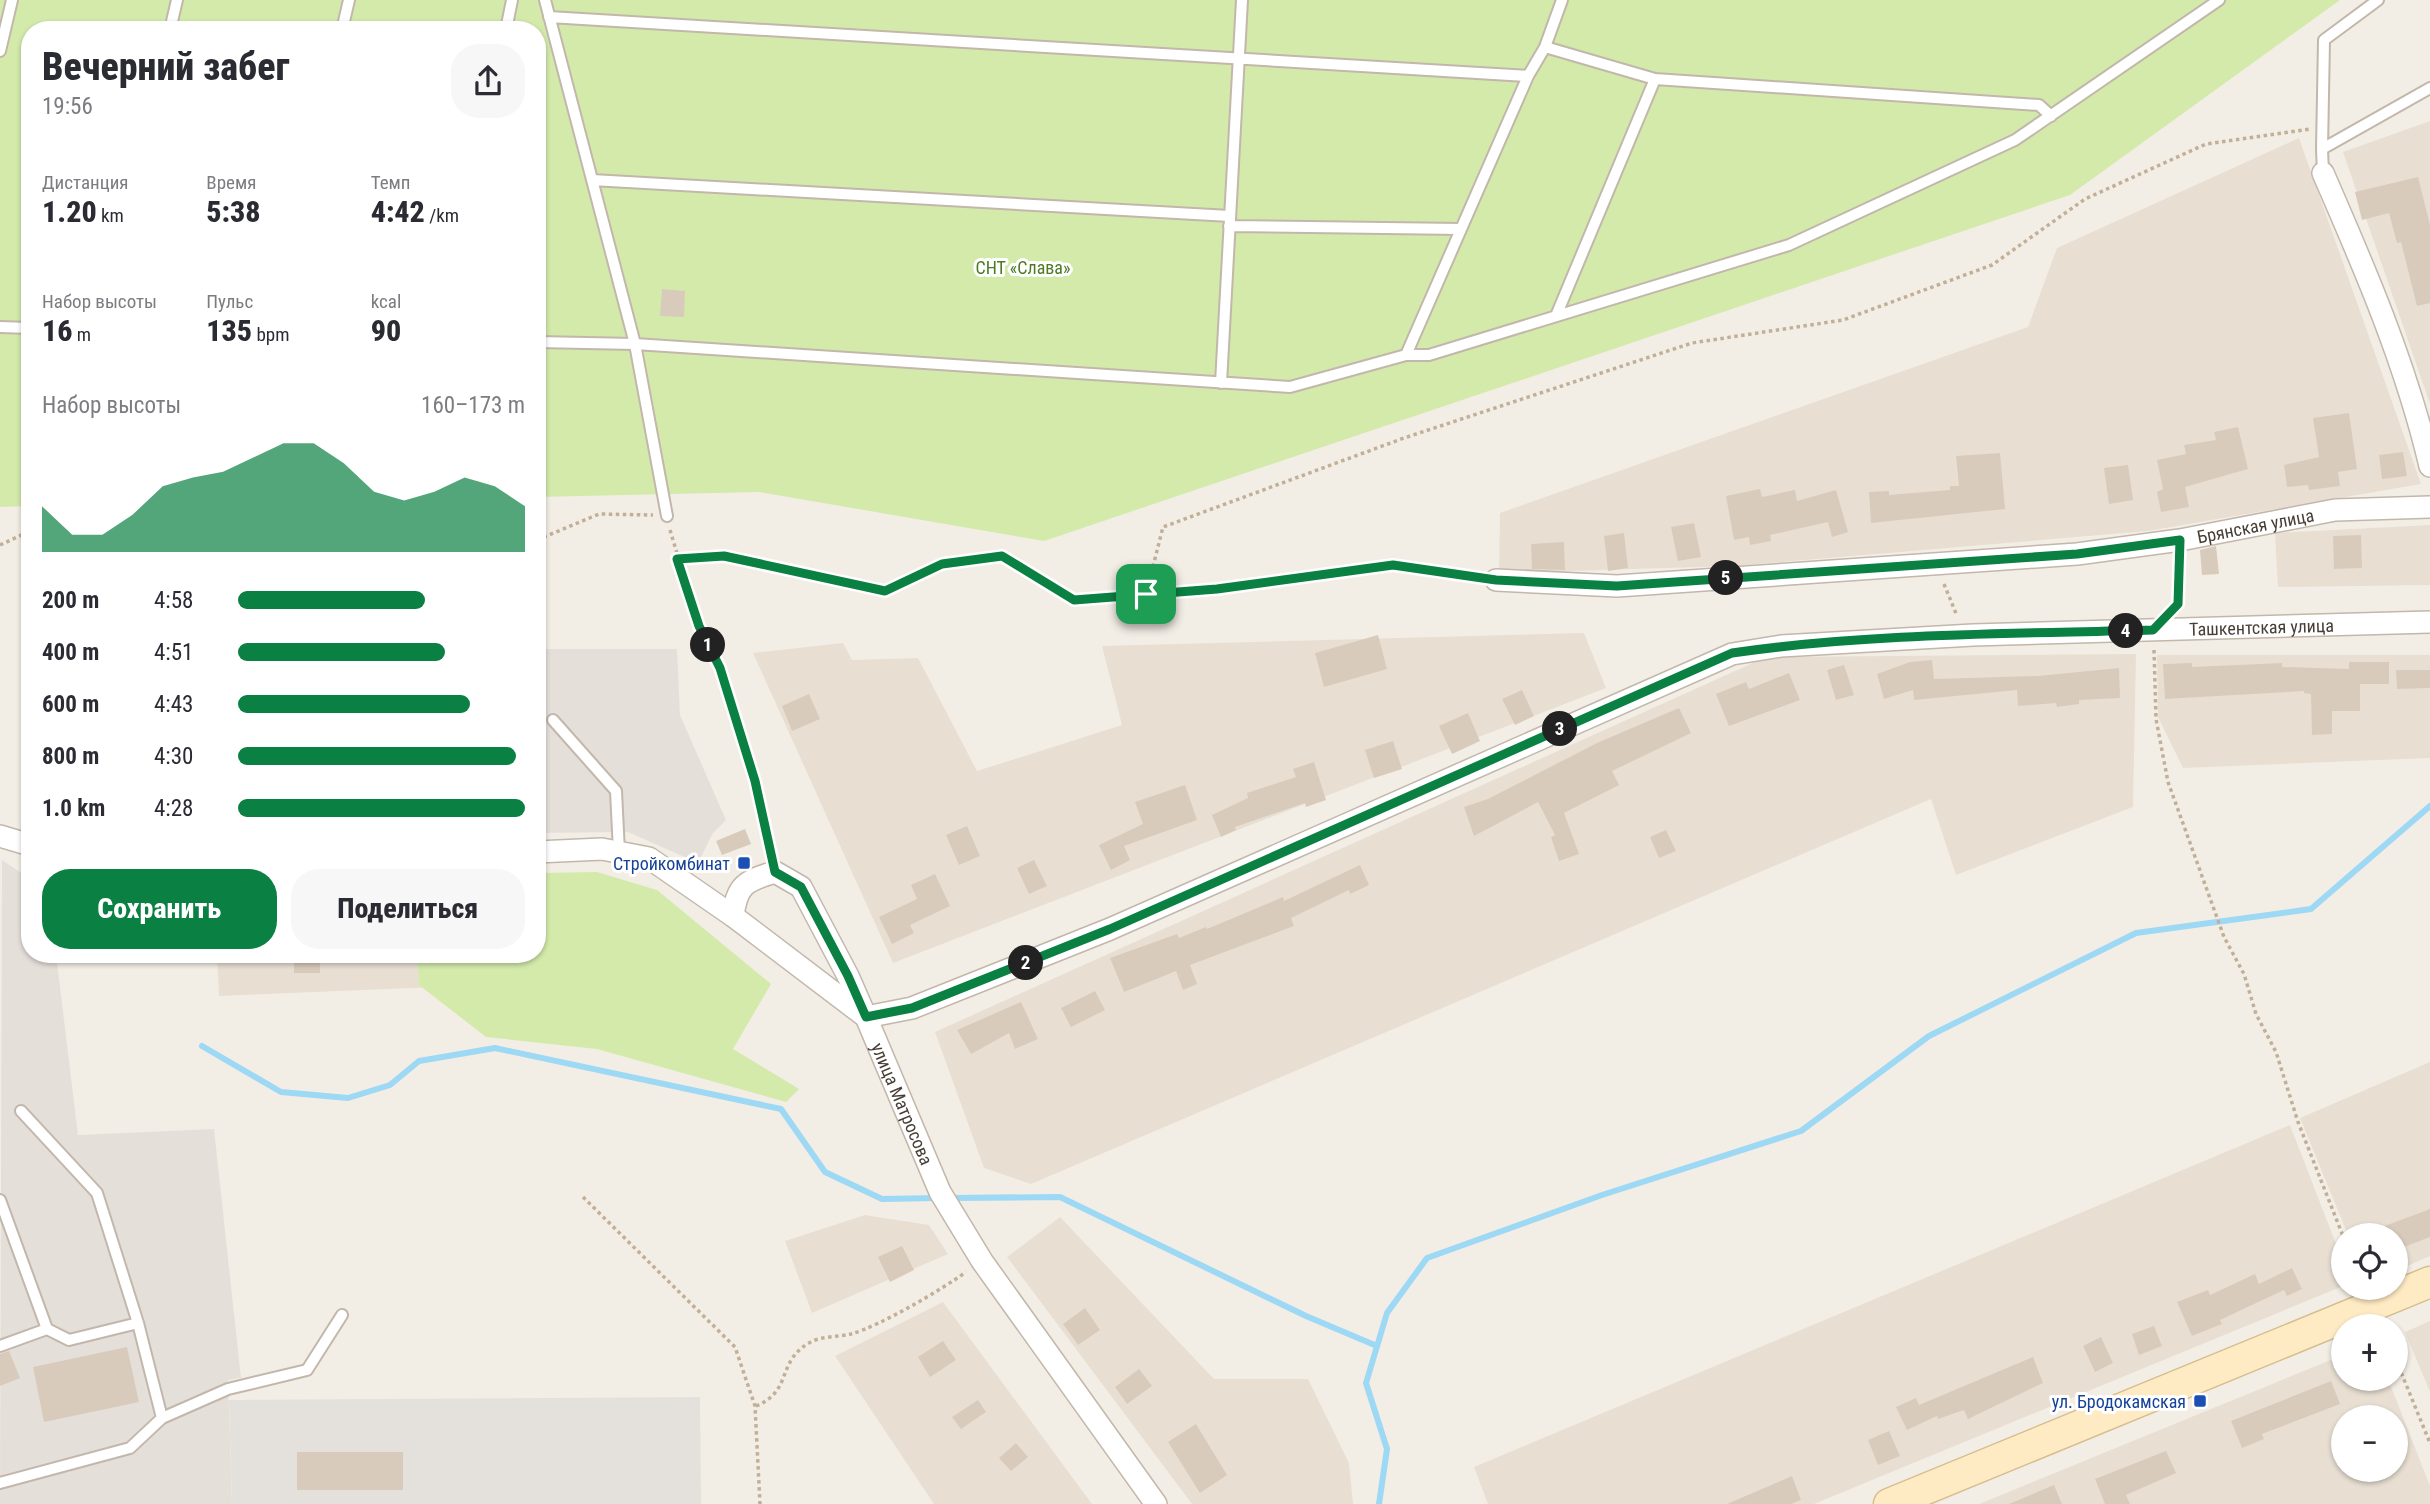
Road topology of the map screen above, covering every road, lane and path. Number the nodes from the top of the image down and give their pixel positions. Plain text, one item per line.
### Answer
1 (12, 0) edge
2 (177, 0) edge
3 (349, 0) edge
4 (512, 0) edge
5 (545, 0) edge
6 (1242, 0) edge
7 (1562, 0) edge
8 (2219, 0) edge
9 (2378, 0) edge
10 (549, 17) junction
11 (172, 21) edge
12 (344, 21) edge
13 (508, 21) edge
14 (1545, 47) junction
15 (0, 51) edge
16 (1239, 57) junction
17 (1528, 76) junction
18 (1655, 79) junction
19 (2430, 88) edge
20 (2051, 116) junction
21 (2323, 128) junction
22 (2322, 149) junction
23 (2323, 173) joint
24 (592, 180) junction
25 (1230, 221) junction
26 (1461, 229) junction
27 (1556, 316) junction
28 (0, 327) edge
29 (21, 328) edge
30 (546, 342) edge
31 (635, 344) junction
32 (1406, 355) junction
33 (1221, 383) junction
34 (2430, 466) edge
35 (2430, 507) edge
36 (667, 516) junction
37 (21, 535) edge
38 (546, 536) edge
39 (2180, 540) junction
40 (0, 545) edge
41 (677, 559) junction
42 (1935, 563) junction
43 (1496, 580) joint
44 (1146, 594) junction
45 (2430, 622) edge
46 (2153, 630) junction
47 (1973, 635) junction
48 (554, 720) dead end
49 (0, 836) edge
50 (21, 842) edge
51 (546, 852) edge
52 (619, 852) junction
53 (775, 872) junction
54 (733, 916) junction
55 (866, 1017) junction
56 (21, 1111) dead end
57 (583, 1197) dead end
58 (0, 1200) edge
59 (2338, 1223) edge
60 (982, 1261) junction
61 (2430, 1282) edge
62 (342, 1315) dead end
63 (138, 1323) junction
64 (47, 1329) junction
65 (0, 1346) edge
66 (2408, 1389) edge
67 (755, 1406) junction
68 (162, 1418) junction
69 (2430, 1443) edge
70 (0, 1483) edge
71 (760, 1504) edge
72 (1156, 1504) edge
73 (1889, 1504) edge

1 - 15 lane
2 - 11 lane
3 - 12 lane
4 - 13 lane
5 - 10 lane
6 - 16 lane
7 - 14 lane
8 - 20 lane
9 - 21 lane
10 - 16 lane
10 - 24 lane
14 - 17 lane
14 - 18 lane
16 - 17 lane
16 - 25 lane
17 - 26 lane
18 - 20 lane
18 - 27 lane
19 - 22 lane
20 - 27 lane
21 - 22 lane
21 - 44 path
22 - 23 lane
23 - 34 street
24 - 25 lane
24 - 31 lane
25 - 26 lane
25 - 33 lane
26 - 32 lane
27 - 32 lane
28 - 29 lane
30 - 31 lane
31 - 33 lane
31 - 36 lane
32 - 33 lane
35 - 39 street, Брянская улица
36 - 38 path
36 - 41 path
37 - 40 path
39 - 42 street, Брянская улица
39 - 46 path
41 - 44 path
41 - 53 path
42 - 43 street, Брянская улица
42 - 47 path
43 - 44 path
45 - 46 street, Ташкентская улица
46 - 47 street, Ташкентская улица
46 - 59 path
47 - 55 street, Ташкентская улица
48 - 52 lane
49 - 50 street
51 - 52 street, улица Матросова
52 - 54 street, улица Матросова
53 - 54 street
53 - 55 street
54 - 55 street, улица Матросова
55 - 60 street, улица Матросова
56 - 63 lane
57 - 67 path
58 - 64 lane
60 - 67 path
60 - 72 street, улица Матросова
61 - 73 street
62 - 68 lane
63 - 64 lane
63 - 68 lane
64 - 65 lane
66 - 69 path
67 - 71 path
68 - 70 lane

